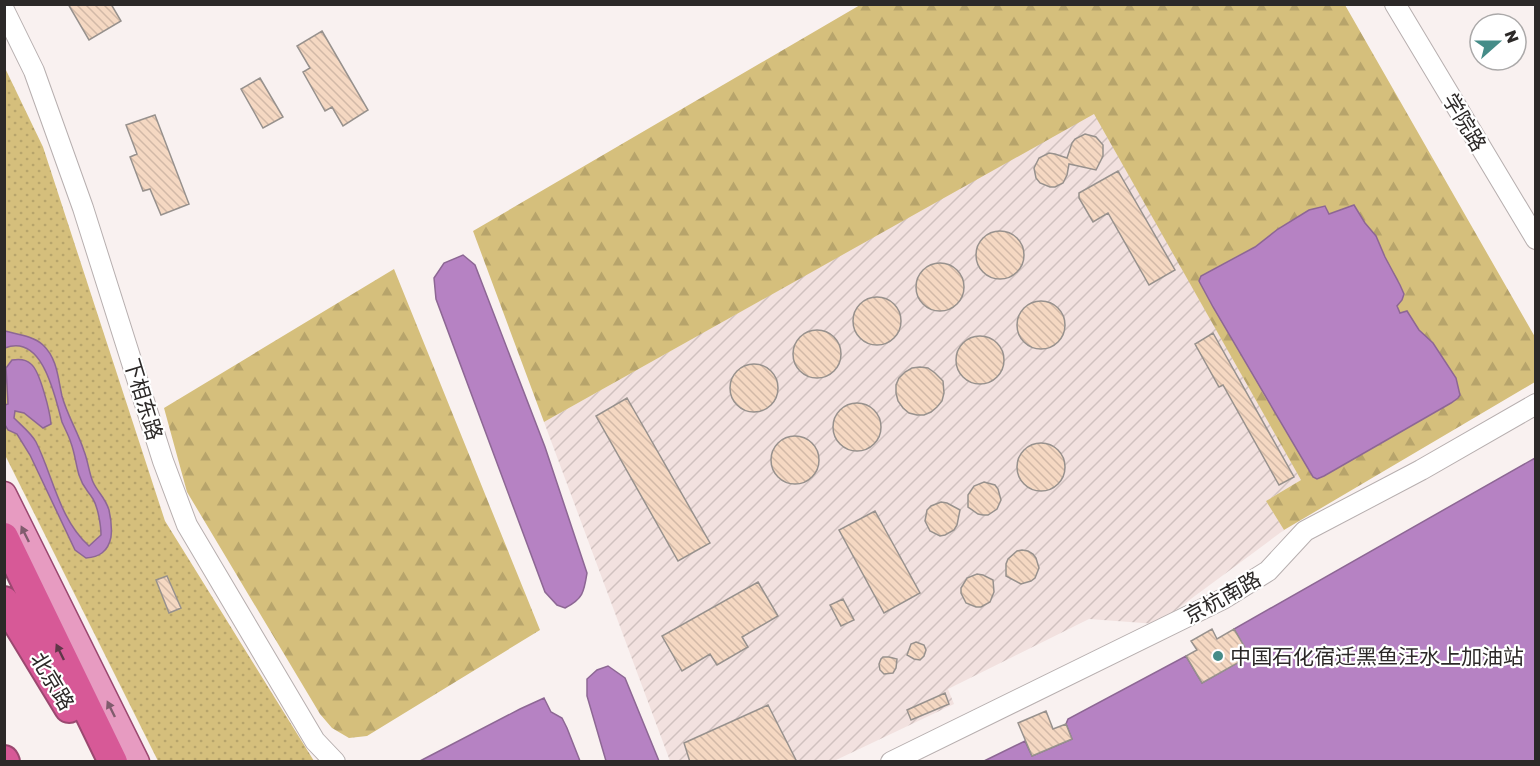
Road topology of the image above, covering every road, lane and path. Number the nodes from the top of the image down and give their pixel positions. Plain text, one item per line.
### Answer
1 (1395, 4) edge
2 (4, 10) edge
3 (1536, 239) edge
4 (1536, 404) edge
5 (6, 496) edge
6 (4, 537) edge
7 (4, 601) edge
8 (101, 762) edge
9 (113, 762) edge
10 (137, 762) edge
11 (334, 762) edge
12 (891, 762) edge

1 - 3 street, 学院路
2 - 11 street, 下相东路
4 - 12 street, 京杭南路
10 -> 5 main road
9 -> 6 highway
7 - 8 highway, 北京路

